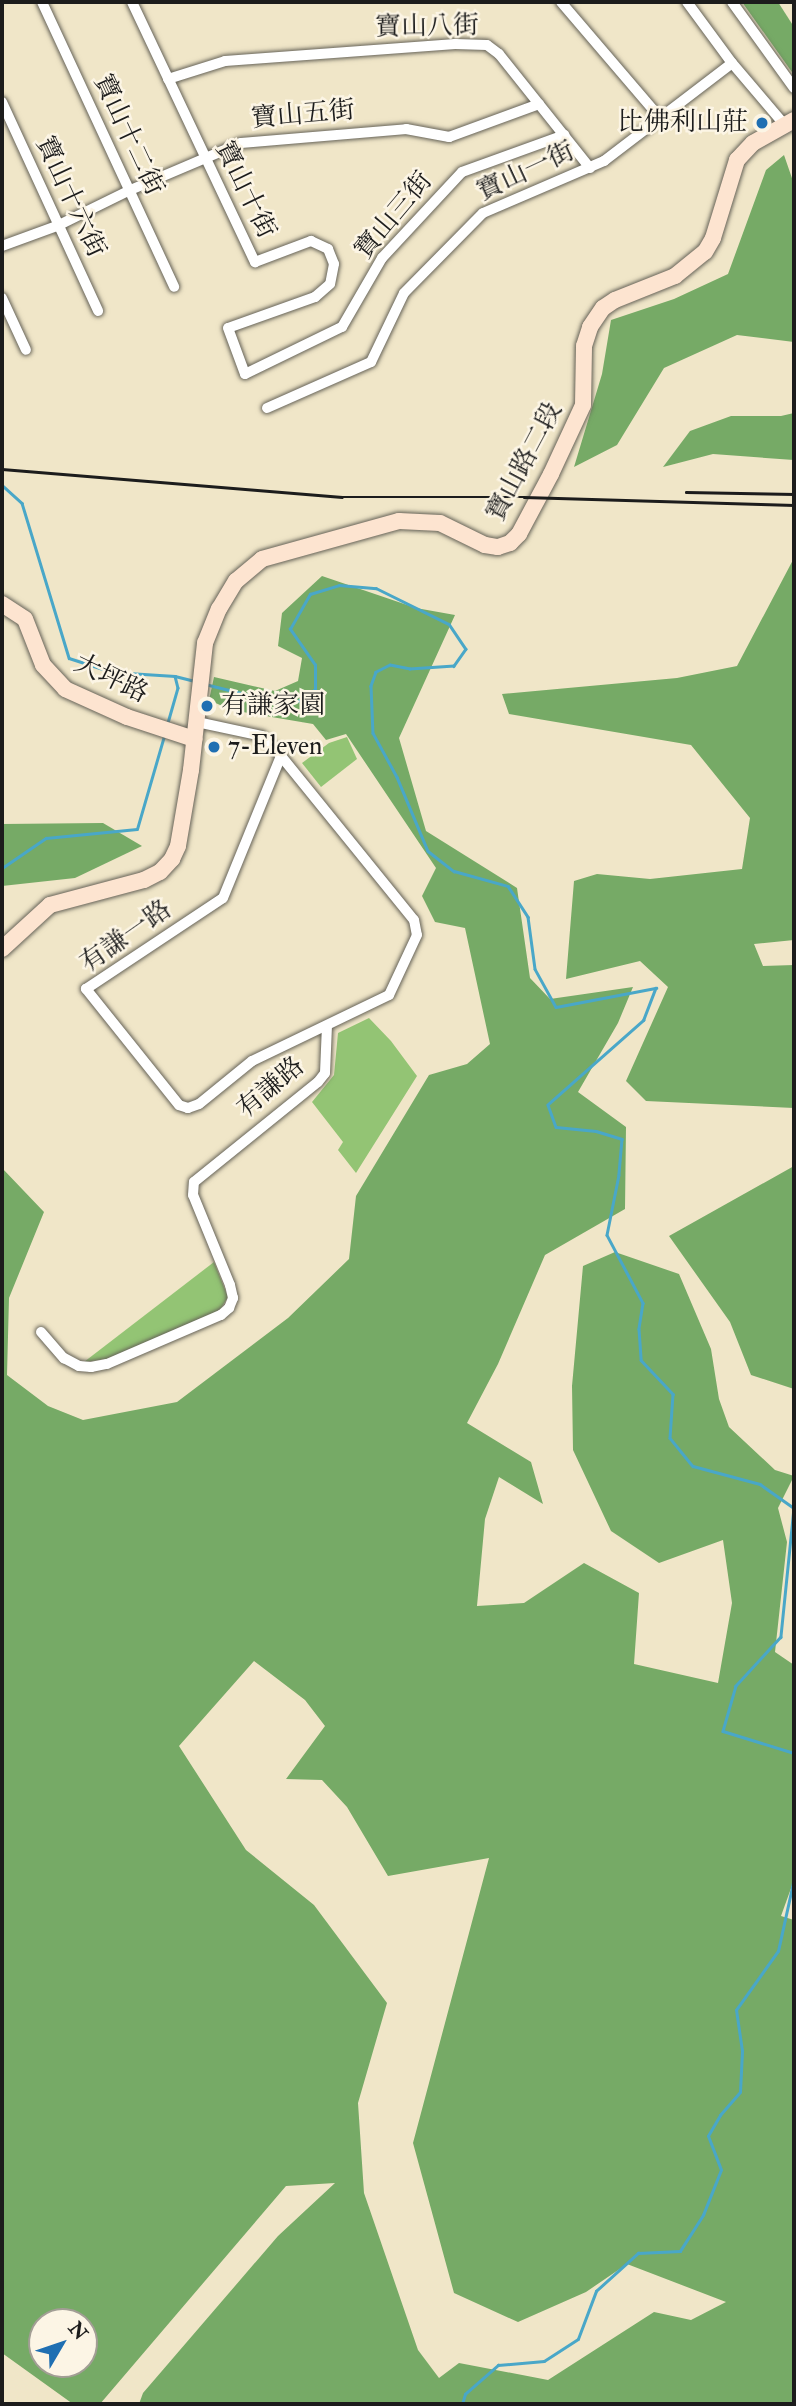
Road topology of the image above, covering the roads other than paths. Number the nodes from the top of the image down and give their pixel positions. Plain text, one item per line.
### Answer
1 (42, 2) edge
2 (132, 2) edge
3 (561, 2) edge
4 (687, 2) edge
5 (732, 2) edge
6 (732, 63) junction
7 (168, 79) junction
8 (794, 88) edge
9 (2, 102) edge
10 (539, 104) junction
11 (660, 118) junction
12 (789, 122) edge
13 (564, 135) junction
14 (204, 159) junction
15 (590, 168) junction
16 (128, 191) junction
17 (57, 226) junction
18 (2, 246) edge
19 (174, 287) dead end
20 (2, 298) edge
21 (98, 310) dead end
22 (26, 350) dead end
23 (245, 374) joint
24 (267, 408) dead end
25 (2, 604) edge
26 (197, 722) junction
27 (194, 739) junction
28 (281, 756) junction
29 (2, 949) edge
30 (327, 1026) junction
31 (41, 1332) dead end

1 - 16 street, 寶山十二街
2 - 7 street, 寶山十街
3 - 11 street
4 - 6 street
5 - 8 street
6 - 11 street, 寶山一街
6 - 12 street
7 - 10 street, 寶山八街
7 - 14 street, 寶山十街
9 - 17 street, 寶山十六街
10 - 13 street, 寶山八街
10 - 14 street, 寶山五街
11 - 15 street, 寶山一街
12 - 26 street, 寶山路二段
13 - 15 street, 寶山八街
13 - 23 street, 寶山三街
14 - 16 street, 寶山五街
14 - 23 street, 寶山十街
15 - 24 street, 寶山一街
16 - 17 street, 寶山五街
16 - 19 street, 寶山十二街
17 - 18 street, 寶山五街
17 - 21 street, 寶山十六街
20 - 22 street
25 - 27 street, 大坪路
26 - 27 street
26 - 28 street
27 - 29 street
28 - 30 street
28 - 30 street, 有謙一路
30 - 31 street, 有謙路

